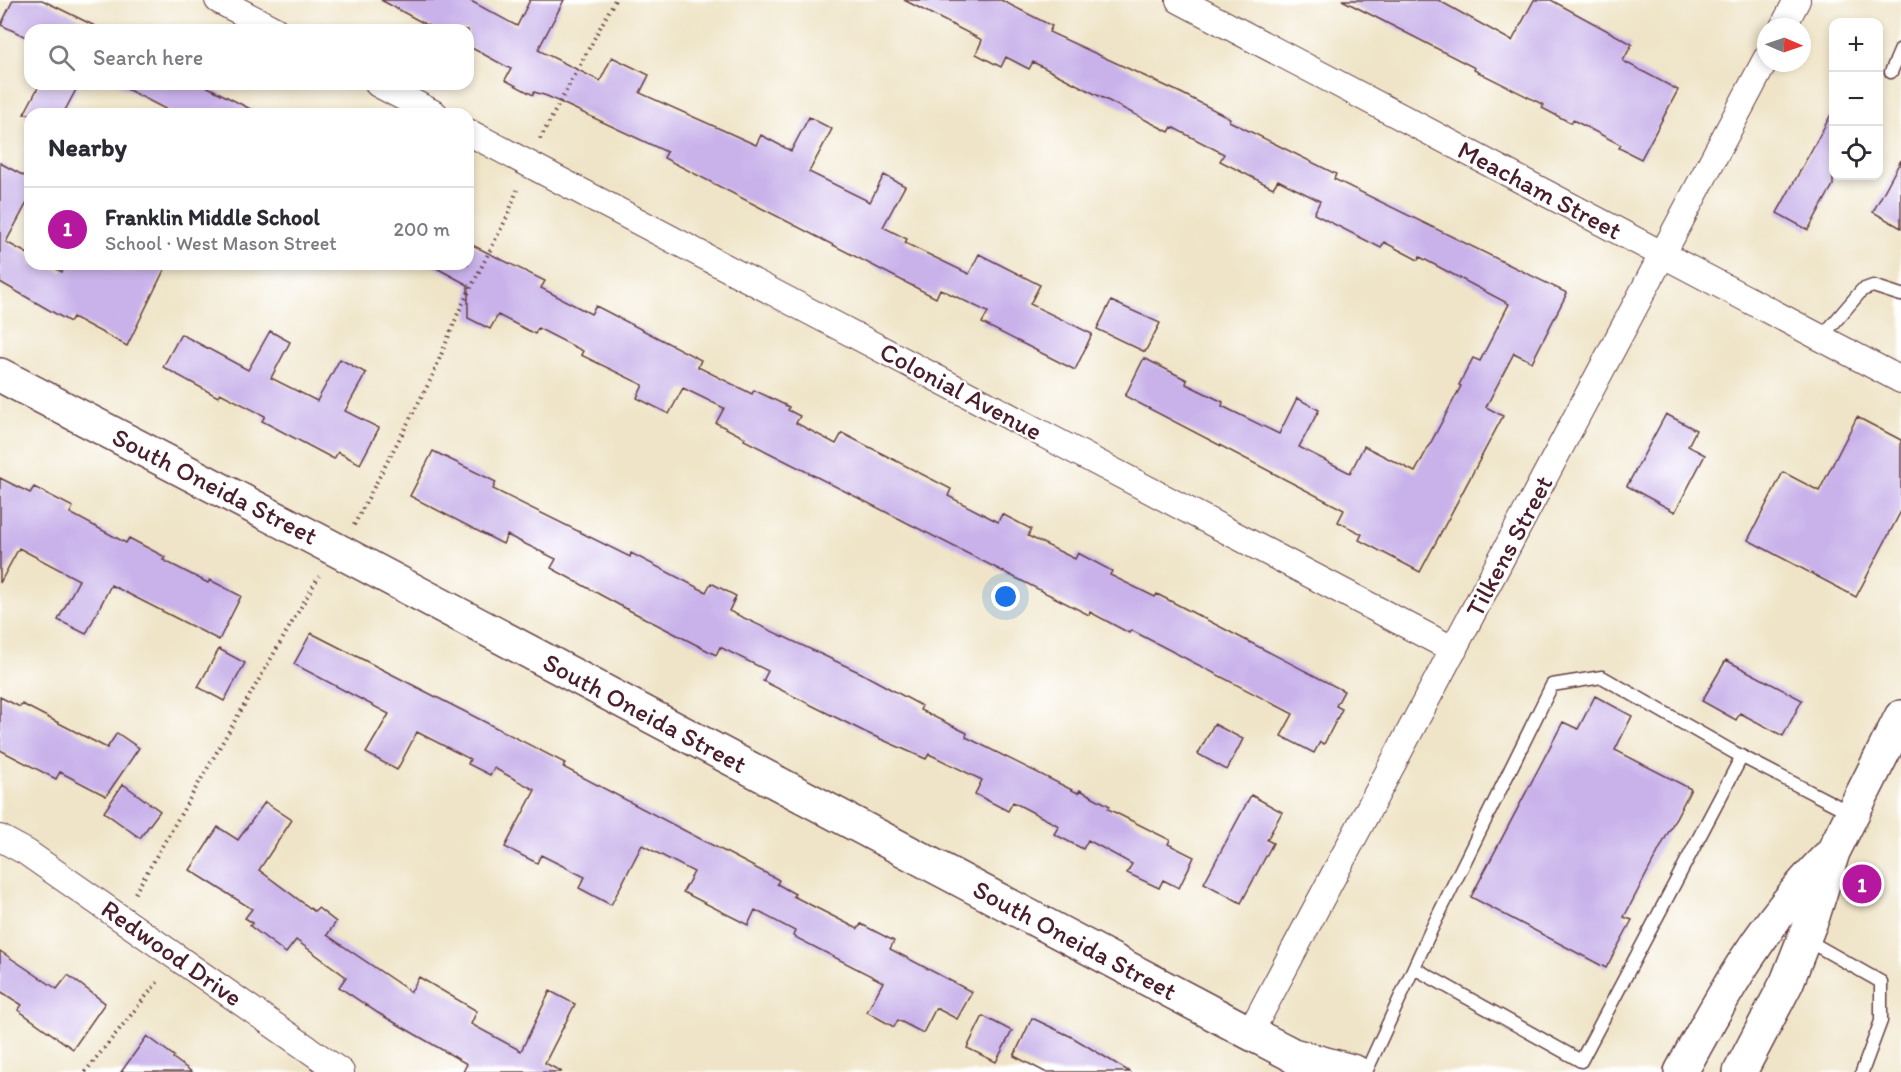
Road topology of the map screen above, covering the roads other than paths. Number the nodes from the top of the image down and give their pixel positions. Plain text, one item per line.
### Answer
1 (218, 0) edge
2 (1179, 0) edge
3 (1797, 0) edge
4 (1788, 18) edge
5 (264, 24) edge
6 (1901, 49) edge
7 (1759, 72) edge
8 (1891, 72) dead end
9 (389, 90) edge
10 (424, 108) edge
11 (474, 135) edge
12 (1663, 255) junction
13 (1901, 295) edge
14 (1821, 338) junction
15 (0, 375) edge
16 (1901, 380) edge
17 (1454, 650) junction
18 (1901, 717) edge
19 (1742, 756) junction
20 (1852, 813) junction
21 (0, 838) edge
22 (1833, 852) junction
23 (1804, 939) junction
24 (1414, 968) junction
25 (1250, 1033) junction
26 (1288, 1053) junction
27 (341, 1072) edge
28 (1315, 1072) edge
29 (1355, 1072) edge
30 (1366, 1072) edge
31 (1681, 1072) edge
32 (1740, 1072) edge
33 (1862, 1072) edge

1 - 5 street
2 - 12 street, Meacham Street
3 - 4 street
6 - 8 lane
7 - 12 street, Tilkens Street
9 - 10 street
11 - 17 street, Colonial Avenue
12 - 14 street, Meacham Street
12 - 17 street, Tilkens Street
13 - 14 lane
14 - 16 street, Meacham Street
15 - 25 street, South Oneida Street
17 - 25 street, Tilkens Street
18 - 20 street
19 - 20 lane
19 - 24 lane
19 - 24 lane
20 - 22 street
21 - 27 street, Redwood Drive
22 - 23 street
22 - 31 street
23 - 32 street
23 - 33 lane
24 - 30 lane
25 - 26 street, South Oneida Street
26 - 28 street, South Oneida Street
26 - 29 street, South Oneida Street

